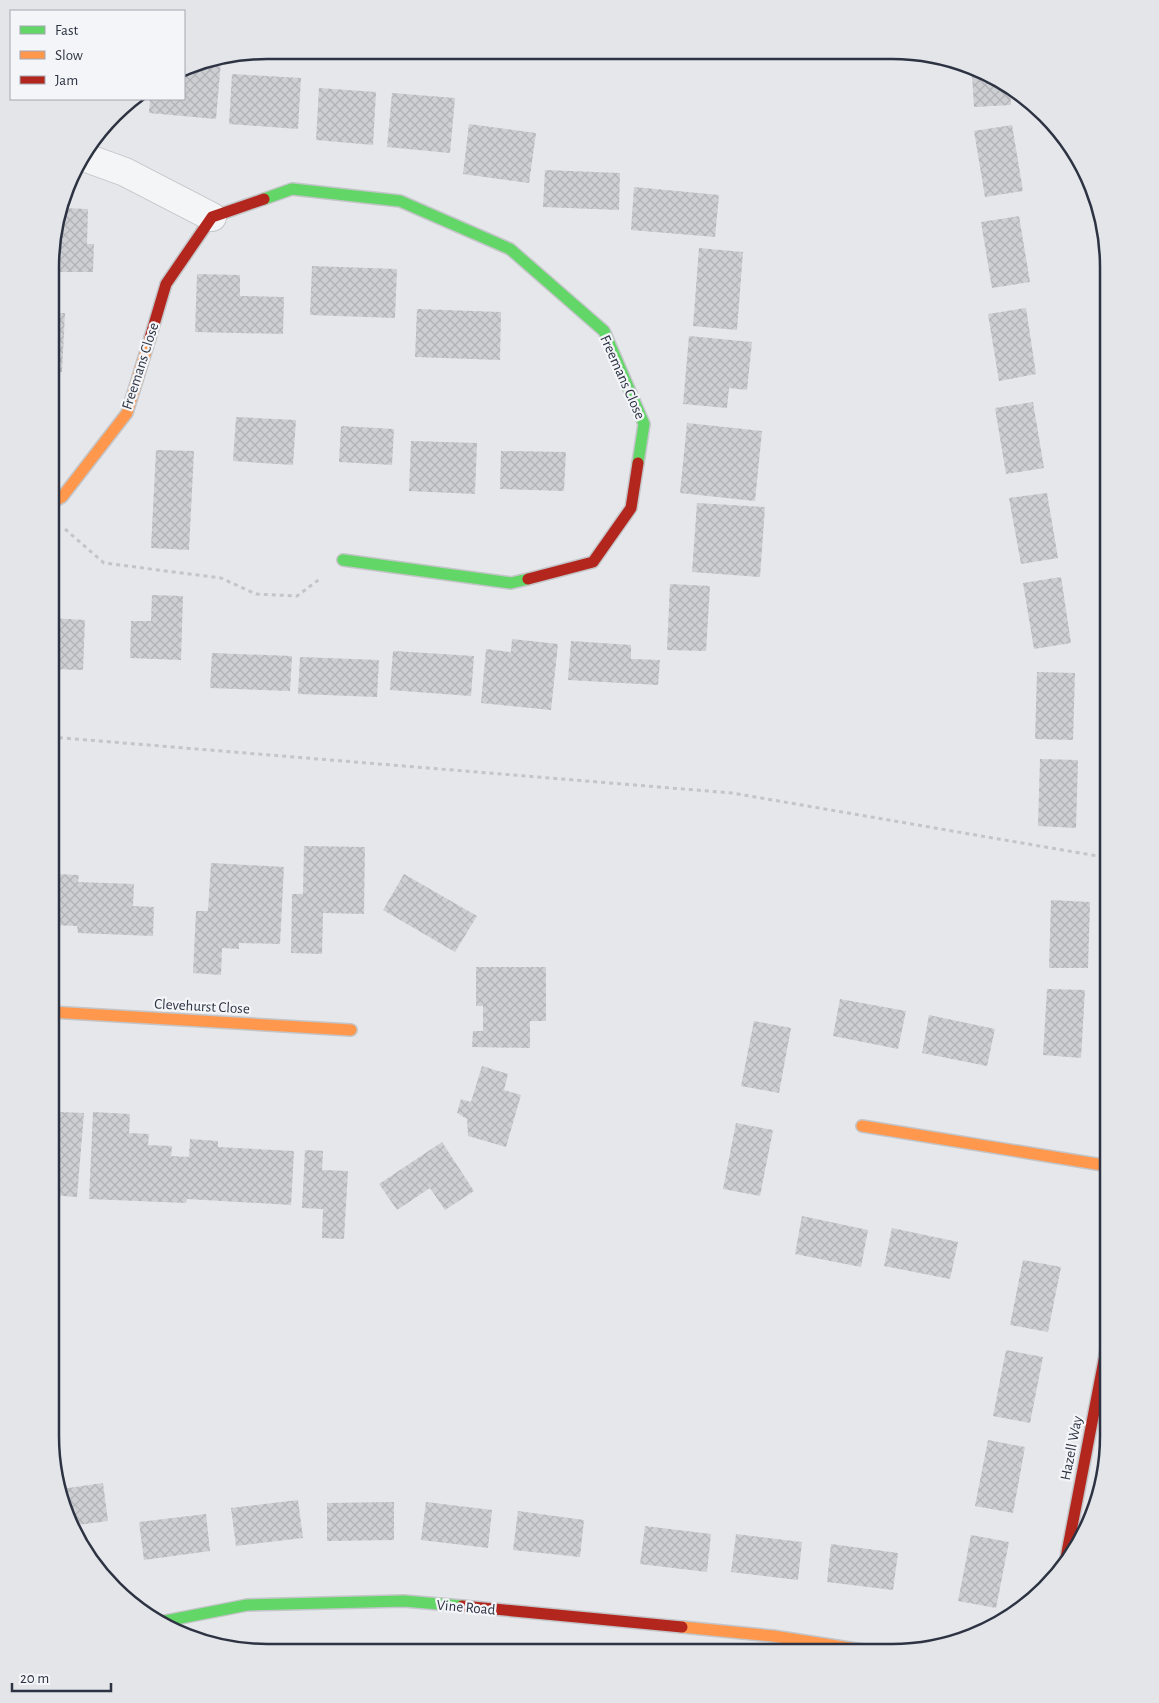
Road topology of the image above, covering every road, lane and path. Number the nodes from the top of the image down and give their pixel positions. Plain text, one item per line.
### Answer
1 (89, 159) edge
2 (212, 217) junction
3 (59, 499) edge
4 (59, 523) dead end
5 (343, 560) joint
6 (59, 737) edge
7 (1100, 856) edge
8 (59, 1012) edge
9 (351, 1030) dead end
10 (862, 1126) dead end
11 (1100, 1165) edge
12 (1100, 1377) edge
13 (1068, 1547) edge
14 (170, 1620) edge
15 (772, 1644) edge

1 - 2 street
2 - 3 street, Freemans Close
2 - 5 street, Freemans Close
4 - 5 path
6 - 7 path
8 - 9 street, Clevehurst Close
10 - 11 street
12 - 13 street, Hazell Way
14 - 15 street, Vine Road

